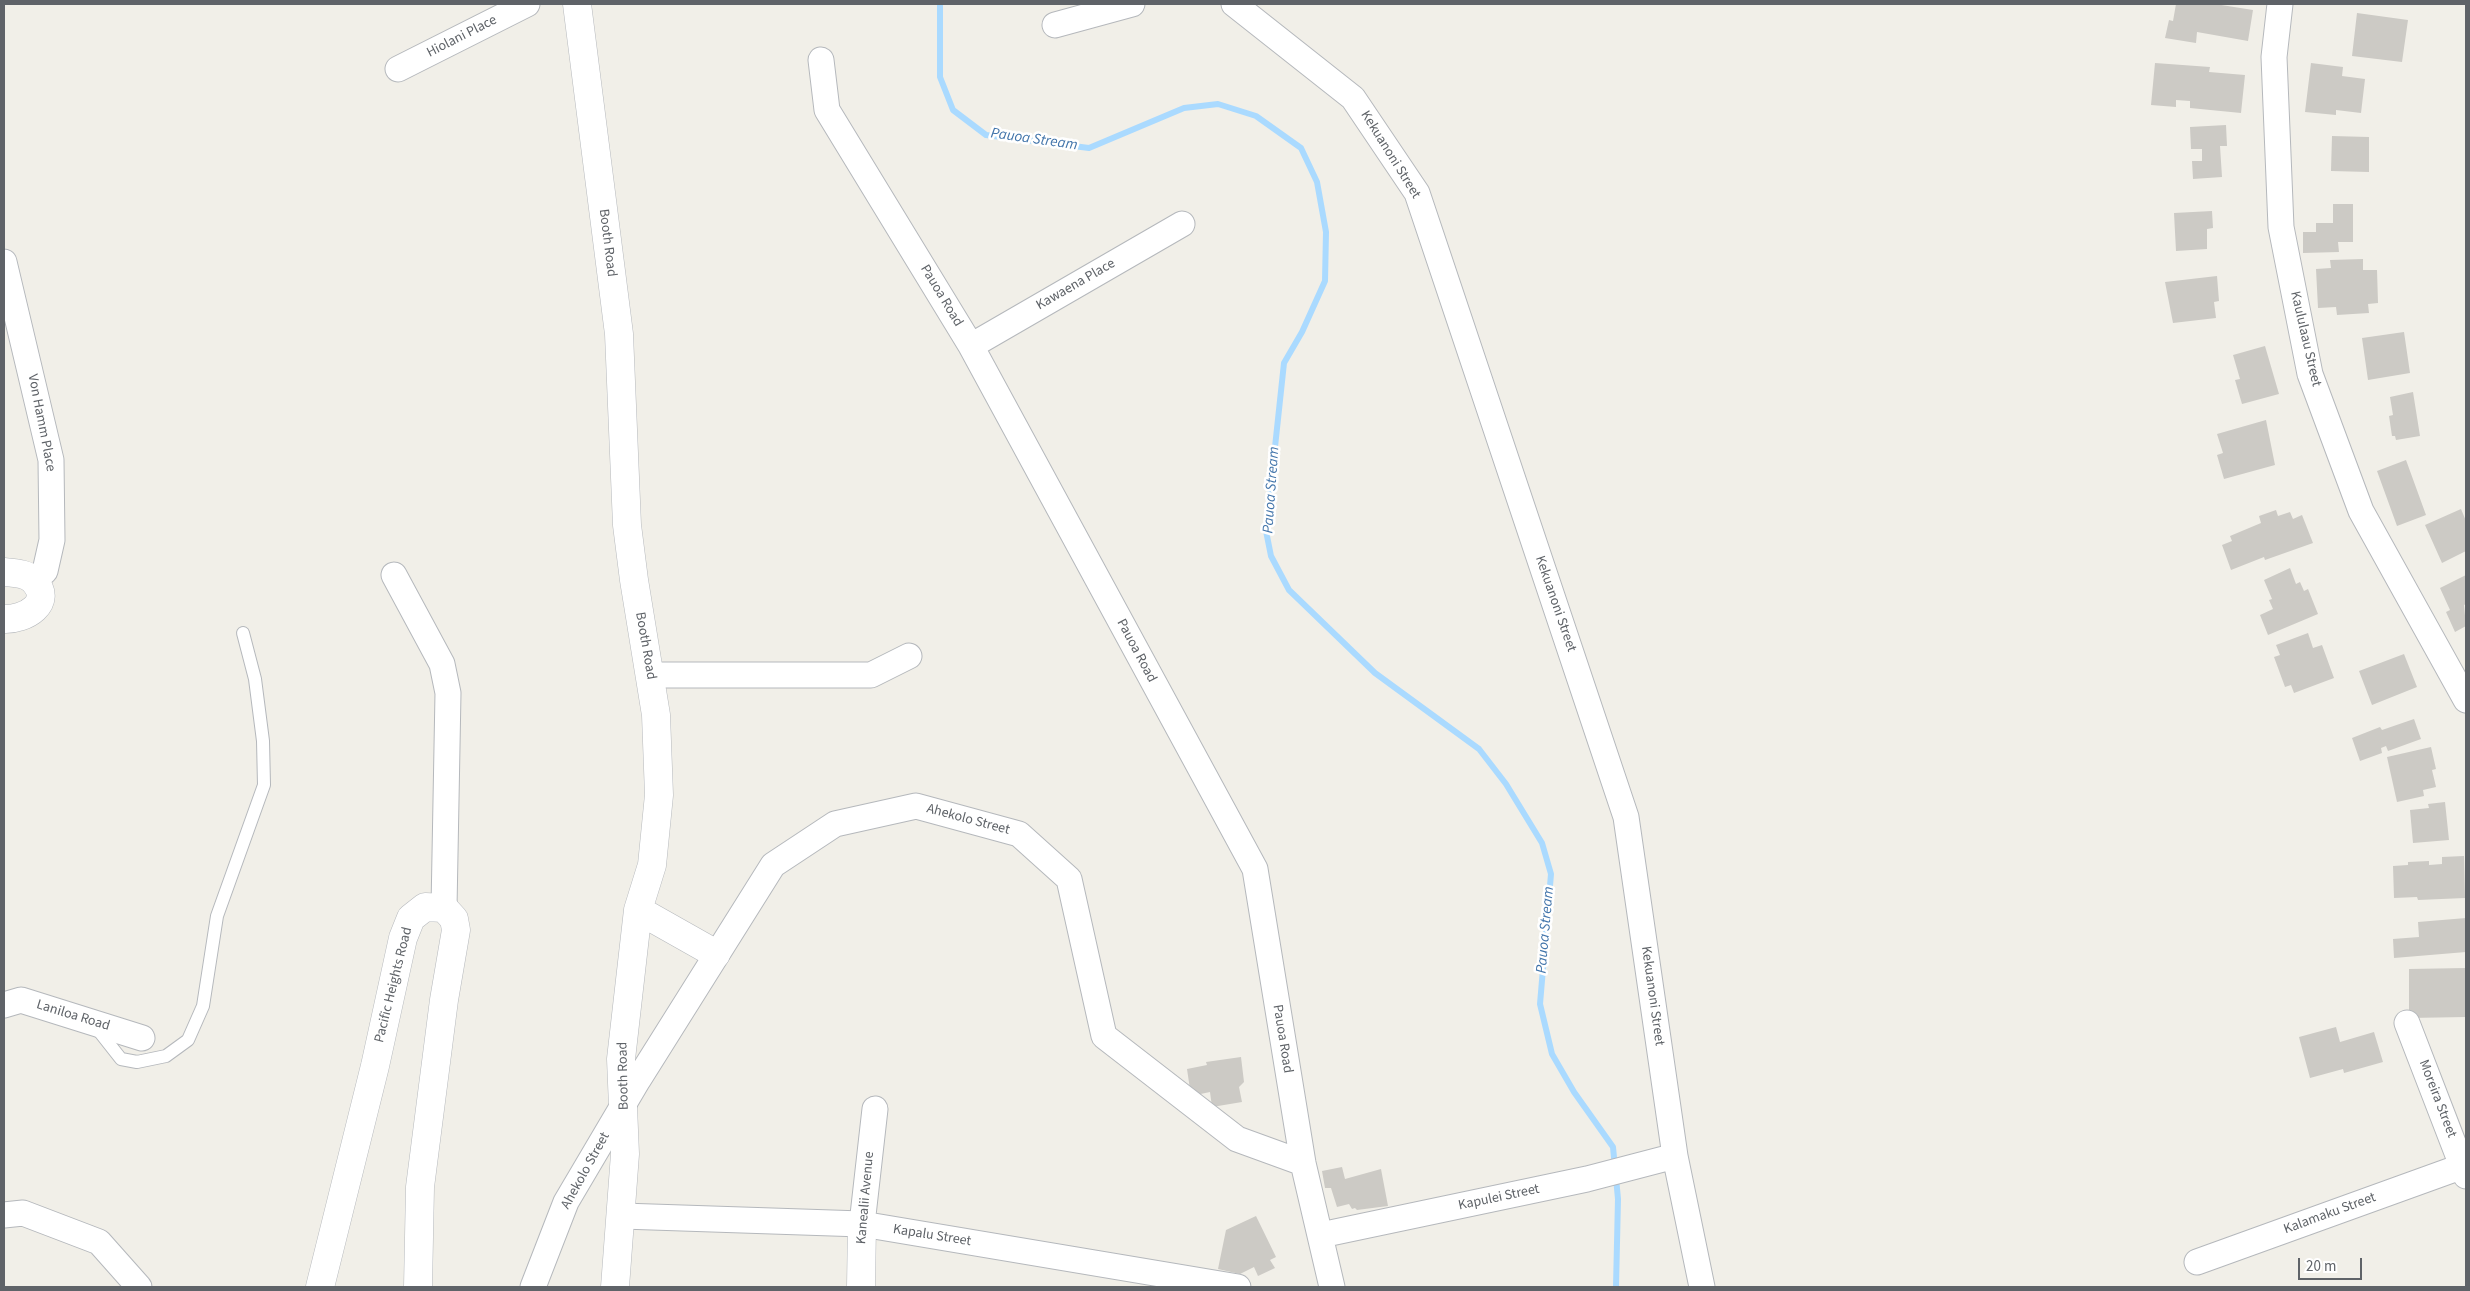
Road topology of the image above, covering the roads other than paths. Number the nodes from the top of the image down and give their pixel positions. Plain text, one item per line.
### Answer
1 (527, 4) edge
2 (577, 4) edge
3 (1132, 4) edge
4 (1234, 4) edge
5 (2280, 4) edge
6 (1055, 25) dead end
7 (821, 60) dead end
8 (398, 69) dead end
9 (1182, 224) dead end
10 (4, 262) edge
11 (971, 346) junction
12 (4, 572) edge
13 (394, 574) dead end
14 (34, 581) junction
15 (4, 619) edge
16 (244, 633) dead end
17 (909, 656) dead end
18 (651, 675) junction
19 (2466, 700) edge
20 (444, 908) junction
21 (638, 910) junction
22 (716, 954) junction
23 (4, 1005) edge
24 (92, 1022) junction
25 (2407, 1023) dead end
26 (142, 1038) dead end
27 (624, 1103) junction
28 (875, 1109) dead end
29 (1675, 1156) junction
30 (1303, 1163) junction
31 (2464, 1171) edge
32 (4, 1215) edge
33 (622, 1216) junction
34 (862, 1224) junction
35 (1321, 1235) junction
36 (2196, 1262) dead end
37 (139, 1287) edge
38 (320, 1287) edge
39 (418, 1287) edge
40 (533, 1287) edge
41 (616, 1287) edge
42 (861, 1287) edge
43 (1238, 1287) edge
44 (1332, 1287) edge
45 (1702, 1287) edge

1 - 8 street, Hiolani Place
2 - 18 street, Booth Road
3 - 6 street
4 - 29 street, Kekuanoni Street
5 - 19 street, Kaululaau Street
7 - 11 street, Pauoa Road
9 - 11 street, Kawaena Place
10 - 14 street, Von Hamm Place
11 - 30 street, Pauoa Road
12 - 14 street
13 - 20 street
14 - 15 street
16 - 24 lane
17 - 18 street
18 - 21 street, Booth Road
20 - 38 street, Pacific Heights Road
20 - 39 street
21 - 22 street
21 - 27 street, Booth Road
22 - 27 street, Ahekolo Street
22 - 30 street, Ahekolo Street
23 - 24 street, Laniloa Road
24 - 26 street, Laniloa Road
25 - 31 street, Moreira Street
27 - 33 street, Booth Road
27 - 40 street, Ahekolo Street
28 - 34 street, Kanealii Avenue
29 - 35 street, Kapulei Street
29 - 45 street, Kekuanoni Street
30 - 35 street, Pauoa Road
31 - 36 street, Kalamaku Street
32 - 37 street
33 - 34 street, Kapalu Street
33 - 41 street, Booth Road
34 - 42 street, Kanealii Avenue
34 - 43 street, Kapalu Street
35 - 44 street, Pauoa Road

